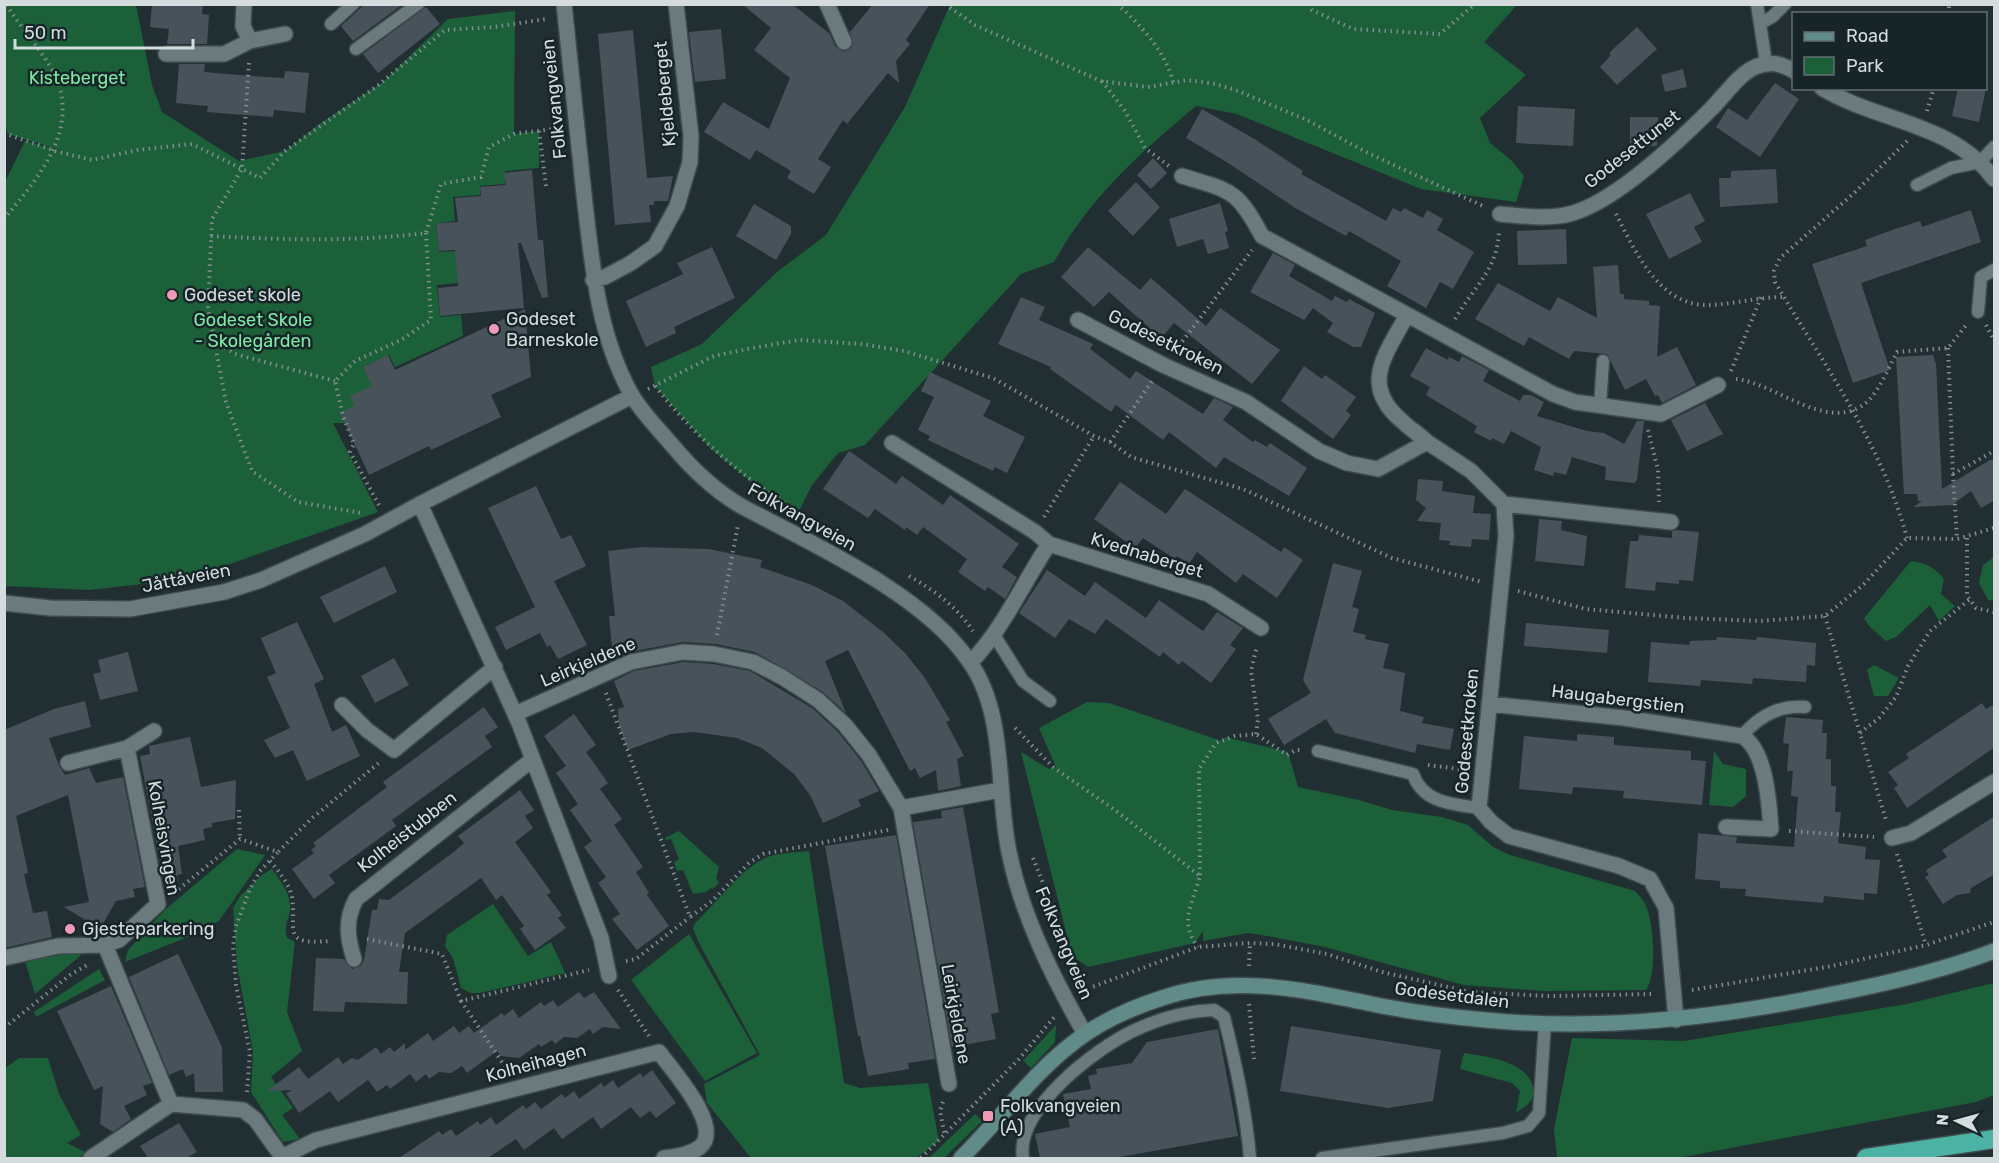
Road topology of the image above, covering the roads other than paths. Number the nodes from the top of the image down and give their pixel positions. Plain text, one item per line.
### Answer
1 (244, 4) edge
2 (353, 4) edge
3 (418, 4) edge
4 (676, 4) edge
5 (827, 4) edge
6 (1757, 4) edge
7 (1785, 4) edge
8 (565, 10) edge
9 (1761, 23) junction
10 (331, 24) dead end
11 (285, 34) dead end
12 (250, 41) junction
13 (844, 42) dead end
14 (356, 49) dead end
15 (165, 54) dead end
16 (1766, 63) junction
17 (1792, 70) edge
18 (1827, 90) edge
19 (1995, 147) edge
20 (1980, 162) junction
21 (1182, 176) road end
22 (1995, 179) edge
23 (1917, 185) dead end
24 (1500, 214) road end
25 (1995, 270) edge
26 (593, 280) junction
27 (1978, 312) road end
28 (1407, 315) junction
29 (1078, 320) dead end
30 (1603, 361) dead end
31 (1722, 383) road end
32 (632, 396) junction
33 (1600, 406) junction
34 (1427, 442) junction
35 (892, 443) dead end
36 (420, 504) junction
37 (1504, 504) junction
38 (1664, 521) road end
39 (1049, 544) junction
40 (4, 603) edge
41 (1261, 628) road end
42 (989, 642) junction
43 (971, 662) junction
44 (495, 667) junction
45 (1050, 701) dead end
46 (1489, 704) junction
47 (342, 705) dead end
48 (1804, 707) dead end
49 (515, 714) junction
50 (154, 731) dead end
51 (1742, 736) junction
52 (127, 748) junction
53 (1318, 752) road end
54 (532, 759) junction
55 (68, 763) dead end
56 (1995, 782) edge
57 (1000, 790) junction
58 (901, 808) junction
59 (1479, 808) junction
60 (1726, 827) dead end
61 (1892, 838) road end
62 (105, 945) junction
63 (1995, 951) edge
64 (4, 958) edge
65 (354, 959) dead end
66 (608, 971) road end
67 (1676, 1020) junction
68 (1545, 1023) junction
69 (1085, 1034) junction
70 (949, 1084) dead end
71 (171, 1104) junction
72 (1995, 1139) edge
73 (91, 1158) edge
74 (282, 1158) edge
75 (664, 1158) edge
76 (961, 1158) edge
77 (1023, 1158) edge
78 (1251, 1158) edge
79 (1322, 1158) edge
80 (1866, 1158) edge

1 - 12 street
2 - 10 lane
3 - 14 lane
4 - 26 street, Kjeldeberget
5 - 13 street
6 - 9 lane
7 - 9 lane
8 - 26 street, Folkvangveien
9 - 16 lane
11 - 12 street
12 - 15 street
16 - 17 street
16 - 24 street, Godesettunet
18 - 20 street
19 - 20 lane
20 - 22 street
20 - 23 lane
21 - 28 street
25 - 27 lane
26 - 32 street, Folkvangveien
28 - 33 street
28 - 34 street
29 - 34 street, Godesetkroken
30 - 33 lane
31 - 33 street
32 - 36 street
32 - 43 street, Folkvangveien
34 - 37 street
35 - 39 street, Kvednaberget
36 - 40 street, Jåttåveien
36 - 44 street
37 - 38 street
37 - 46 street, Godesetkroken
39 - 41 street, Kvednaberget
39 - 42 street
42 - 43 street
42 - 45 lane
43 - 57 street, Folkvangveien
44 - 47 street
44 - 49 street
46 - 51 street, Haugabergstien
46 - 59 street, Godesetkroken
48 - 51 lane
49 - 54 street
49 - 58 street, Leirkjeldene
50 - 52 street
51 - 60 street
52 - 55 street
52 - 62 street, Kolheisvingen
53 - 59 lane
54 - 65 street, Kolheistubben
54 - 66 street
56 - 61 street
57 - 58 street
57 - 69 street, Folkvangveien
58 - 70 street, Leirkjeldene
59 - 67 street, Godesetkroken
62 - 64 street
62 - 71 street
63 - 67 main road, Godesetdalen
67 - 68 main road, Godesetdalen
68 - 69 main road, Godesetdalen
68 - 79 lane
69 - 76 main road, Godesetdalen
71 - 73 street
71 - 74 street
72 - 80 highway
74 - 75 street, Kolheihagen
77 - 78 lane

